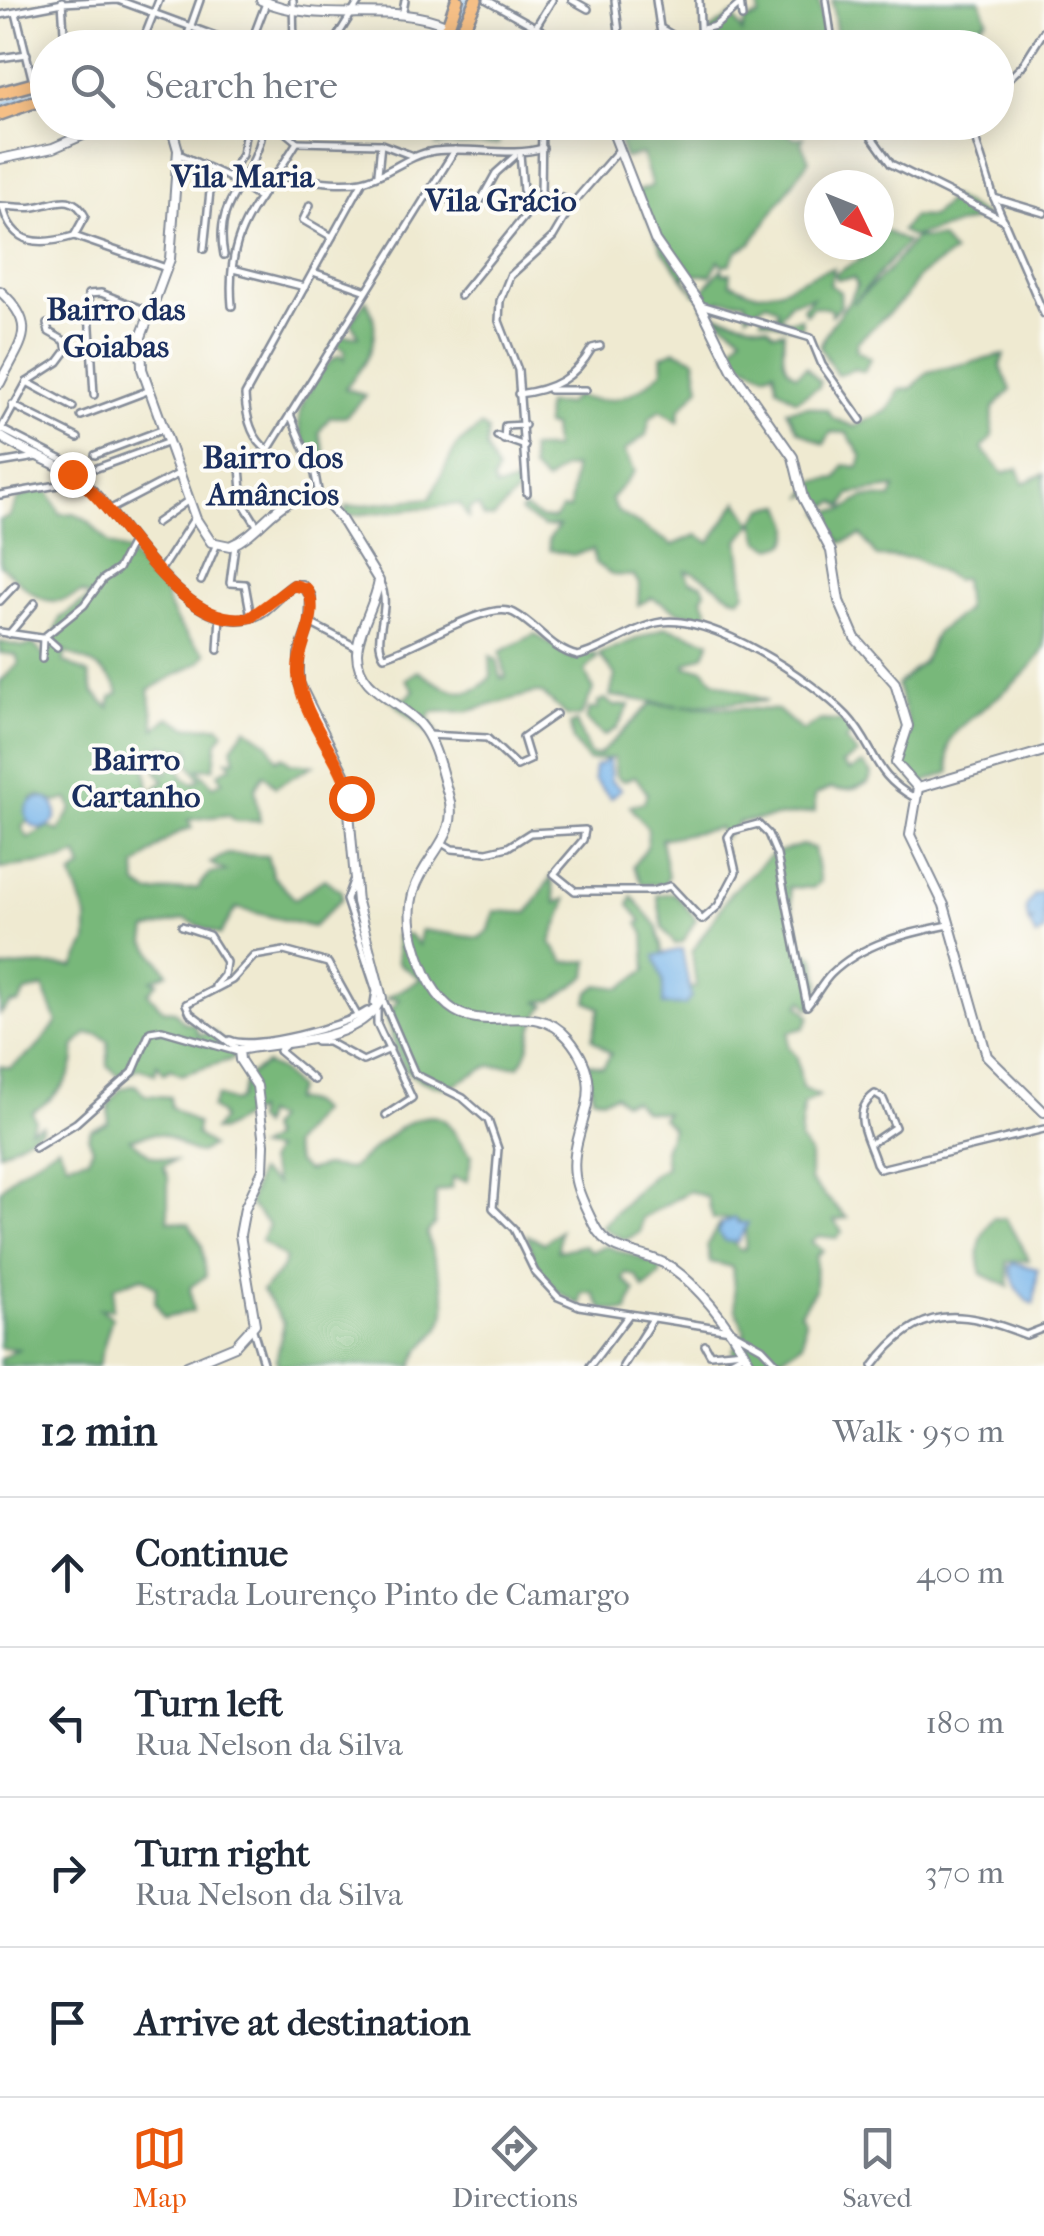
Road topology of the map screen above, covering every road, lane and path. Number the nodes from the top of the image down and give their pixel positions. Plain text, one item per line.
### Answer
1 (34, 0) edge
2 (158, 0) edge
3 (200, 0) edge
4 (362, 0) edge
5 (406, 0) edge
6 (457, 0) edge
7 (476, 0) edge
8 (487, 0) edge
9 (552, 0) edge
10 (572, 0) edge
11 (615, 0) edge
12 (656, 0) edge
13 (699, 0) edge
14 (826, 0) edge
15 (264, 1) edge
16 (62, 2) edge
17 (740, 2) edge
18 (292, 4) edge
19 (37, 9) junction
20 (588, 9) dead end
21 (403, 11) junction
22 (154, 12) junction
23 (373, 12) junction
24 (16, 13) junction
25 (351, 13) junction
26 (0, 14) edge
27 (742, 17) dead end
28 (191, 25) junction
29 (535, 26) junction
30 (660, 28) joint
31 (703, 29) joint
32 (64, 30) edge
33 (147, 30) edge
34 (189, 30) edge
35 (203, 30) edge
36 (254, 30) edge
37 (293, 30) edge
38 (341, 30) edge
39 (454, 30) edge
40 (457, 30) edge
41 (458, 30) edge
42 (533, 30) edge
43 (542, 30) edge
44 (619, 30) edge
45 (663, 30) edge
46 (830, 30) edge
47 (1044, 31) edge
48 (27, 54) junction
49 (0, 58) edge
50 (30, 67) edge
51 (1014, 74) edge
52 (30, 86) edge
53 (0, 93) edge
54 (30, 103) edge
55 (0, 114) edge
56 (71, 140) edge
57 (175, 140) edge
58 (244, 140) edge
59 (260, 140) edge
60 (293, 140) edge
61 (543, 140) edge
62 (618, 140) edge
63 (875, 140) edge
64 (976, 140) edge
65 (297, 142) junction
66 (381, 144) junction
67 (543, 148) junction
68 (621, 148) junction
69 (455, 150) junction
70 (179, 154) junction
71 (518, 154) junction
72 (413, 156) junction
73 (0, 160) edge
74 (212, 171) junction
75 (378, 172) junction
76 (275, 176) junction
77 (228, 177) junction
78 (363, 181) junction
79 (242, 186) junction
80 (523, 190) dead end
81 (427, 196) junction
82 (542, 196) junction
83 (562, 197) dead end
84 (260, 198) junction
85 (994, 198) junction
86 (310, 205) dead end
87 (1, 206) edge
88 (1044, 213) edge
89 (1006, 222) junction
90 (74, 236) junction
91 (332, 237) junction
92 (204, 249) dead end
93 (224, 255) dead end
94 (168, 268) junction
95 (234, 270) junction
96 (313, 272) junction
97 (305, 287) junction
98 (364, 290) junction
99 (0, 291) edge
100 (460, 296) dead end
101 (698, 303) junction
102 (232, 306) dead end
103 (150, 312) junction
104 (1044, 314) edge
105 (47, 324) dead end
106 (600, 346) dead end
107 (27, 382) junction
108 (0, 383) edge
109 (150, 390) junction
110 (542, 390) junction
111 (586, 390) dead end
112 (518, 394) junction
113 (94, 395) dead end
114 (12, 406) junction
115 (73, 406) dead end
116 (290, 414) junction
117 (81, 416) dead end
118 (861, 420) dead end
119 (525, 425) junction
120 (164, 429) junction
121 (0, 432) edge
122 (78, 438) dead end
123 (169, 442) junction
124 (526, 446) junction
125 (268, 450) junction
126 (95, 455) dead end
127 (39, 457) junction
128 (0, 463) edge
129 (78, 468) dead end
130 (96, 468) dead end
131 (180, 473) junction
132 (82, 481) junction
133 (527, 493) dead end
134 (0, 494) edge
135 (319, 496) junction
136 (189, 500) junction
137 (109, 510) junction
138 (195, 517) junction
139 (156, 522) dead end
140 (258, 527) junction
141 (133, 538) junction
142 (236, 544) junction
143 (216, 546) junction
144 (159, 573) junction
145 (201, 581) dead end
146 (378, 581) junction
147 (15, 585) dead end
148 (0, 601) edge
149 (35, 603) dead end
150 (220, 615) junction
151 (251, 617) junction
152 (310, 624) junction
153 (0, 632) edge
154 (9, 634) junction
155 (43, 638) junction
156 (56, 647) dead end
157 (357, 648) junction
158 (218, 650) dead end
159 (42, 660) dead end
160 (556, 714) dead end
161 (428, 735) junction
162 (1044, 751) edge
163 (918, 788) junction
164 (914, 798) junction
165 (442, 843) junction
166 (354, 879) junction
167 (949, 925) junction
168 (182, 926) dead end
169 (245, 964) junction
170 (226, 970) junction
171 (213, 988) junction
172 (380, 1002) junction
173 (358, 1017) junction
174 (222, 1037) junction
175 (390, 1049) junction
176 (239, 1051) junction
177 (314, 1080) dead end
178 (1044, 1112) edge
179 (386, 1115) dead end
180 (1044, 1129) edge
181 (870, 1144) junction
182 (36, 1148) dead end
183 (628, 1316) junction
184 (652, 1320) junction
185 (1044, 1328) edge
186 (253, 1330) junction
187 (730, 1330) junction
188 (705, 1345) dead end
189 (744, 1352) junction
190 (187, 1366) edge
191 (264, 1366) edge
192 (590, 1366) edge
193 (624, 1366) edge
194 (722, 1366) edge
195 (752, 1366) edge
196 (779, 1366) edge
197 (873, 1366) edge

1 - 19 street
2 - 22 street
3 - 28 street
4 - 23 street
4 - 25 street
5 - 21 street
6 - 40 main road
7 - 41 main road
8 - 29 street
9 - 29 street
10 - 20 street
11 - 44 street
12 - 30 street
13 - 31 street
14 - 46 street
15 - 18 street
15 - 36 street
16 - 19 street
16 - 22 street
16 - 32 street
17 - 27 street
17 - 31 street
18 - 25 street
18 - 37 street
19 - 24 street
21 - 23 street
21 - 39 street
22 - 28 street
22 - 33 street
23 - 25 street
24 - 26 street
24 - 48 street
25 - 38 street
28 - 34 street
28 - 35 street
29 - 42 street
29 - 43 street
30 - 45 street
47 - 51 street
48 - 49 street
48 - 50 street
52 - 53 main road
54 - 55 main road
56 - 73 street
57 - 70 street
58 - 77 street
59 - 79 street
60 - 65 street
61 - 67 street
62 - 68 street
63 - 89 street
64 - 85 street
65 - 66 street
65 - 76 street
66 - 72 street
66 - 75 street
67 - 71 street
67 - 82 street
68 - 101 street
68 - 112 street
69 - 71 street
69 - 72 street
69 - 81 street
70 - 74 street
70 - 94 street
71 - 80 street
71 - 81 street
72 - 75 street
74 - 77 street
74 - 92 street
75 - 78 street
76 - 78 street
76 - 84 street
77 - 79 street
78 - 91 street
79 - 84 street
79 - 93 street
81 - 98 street
82 - 83 street
82 - 100 street
84 - 95 street
85 - 88 street
85 - 89 street
86 - 91 street
87 - 90 street
87 - 90 street
89 - 104 street
90 - 94 street
91 - 96 street
94 - 103 street
95 - 97 street
95 - 102 street
96 - 97 street
96 - 98 street
97 - 125 street
98 - 116 street
99 - 108 street
101 - 118 street
101 - 163 street
103 - 109 street
103 - 113 street
105 - 107 street
106 - 110 street
107 - 114 street
107 - 115 street
109 - 117 street
109 - 120 street
110 - 111 street
110 - 112 street
112 - 119 street
114 - 121 street
114 - 122 street
116 - 125 street
116 - 135 street
119 - 124 street
119 - 124 street
120 - 123 street
120 - 126 street
121 - 127 street
121 - 129 street
123 - 130 street
123 - 131 street
124 - 133 street
125 - 140 street
127 - 128 street
127 - 132 street
131 - 136 street
131 - 137 street
132 - 134 street
132 - 137 street
135 - 140 street
135 - 146 street
136 - 138 street
136 - 139 street
137 - 141 street
138 - 143 street
138 - 144 street
140 - 142 street
141 - 144 street
141 - 155 street
142 - 143 street
142 - 151 street
143 - 145 street
144 - 150 street
146 - 157 street
146 - 164 street
147 - 148 street
149 - 154 street
150 - 151 street
150 - 158 street
151 - 152 street
152 - 157 street
152 - 166 street
153 - 154 street
154 - 155 street
155 - 156 street
155 - 159 street
157 - 161 street
160 - 161 street
161 - 165 street
162 - 163 street
163 - 164 street
164 - 167 street
165 - 167 street
165 - 187 street
166 - 172 street
166 - 173 street
167 - 178 street
168 - 170 street
169 - 170 street
169 - 171 street
169 - 173 street
170 - 171 street
171 - 174 street
172 - 175 street
172 - 176 street
172 - 183 street
173 - 174 street
174 - 176 street
175 - 177 street
175 - 179 street
176 - 182 street
176 - 186 street
180 - 181 street
181 - 181 street
183 - 184 street
183 - 192 street
184 - 187 street
184 - 193 street
185 - 197 street
186 - 190 street
186 - 191 street
187 - 189 street
187 - 196 street
188 - 189 street
189 - 194 street
189 - 195 street

